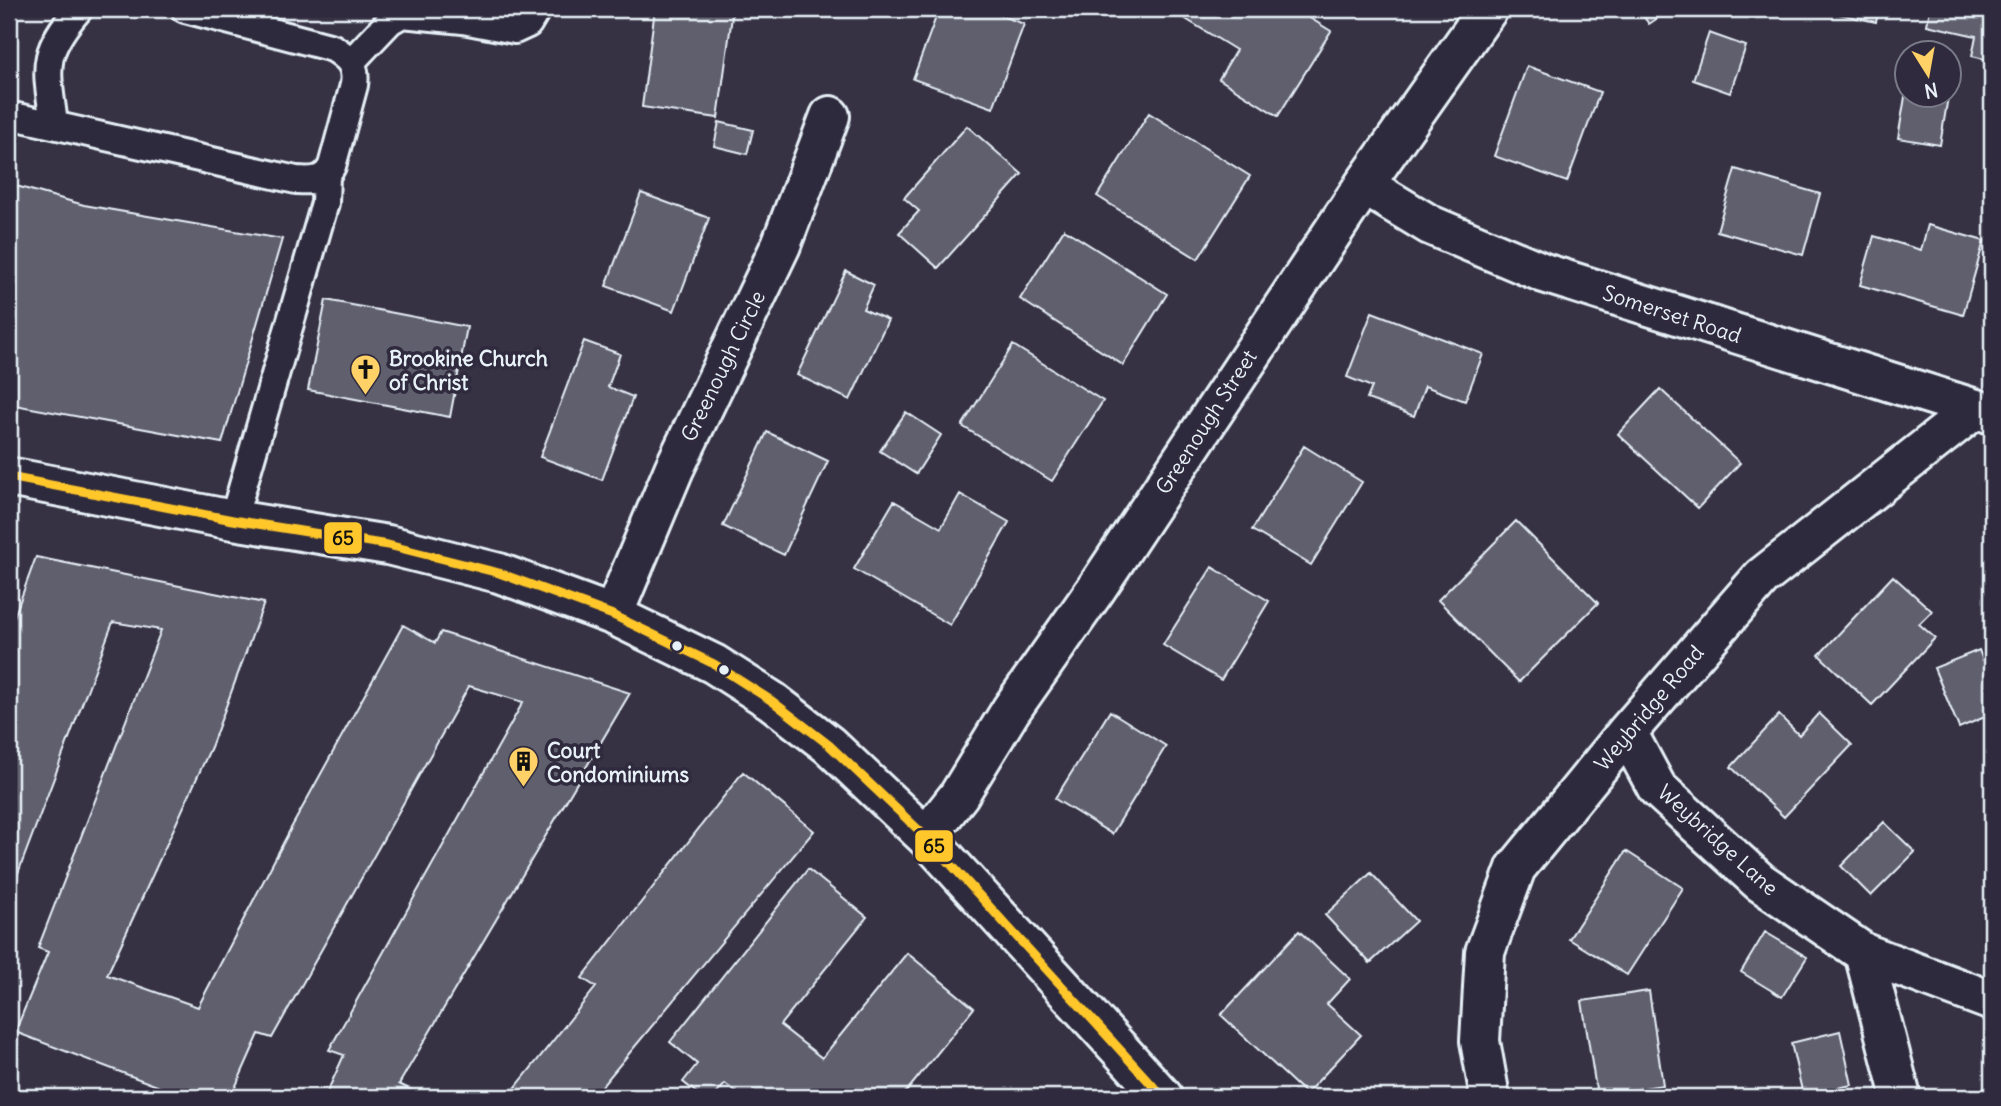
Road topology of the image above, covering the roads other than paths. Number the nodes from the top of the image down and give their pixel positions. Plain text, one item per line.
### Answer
1 (79, 9) edge
2 (185, 9) edge
3 (537, 9) edge
4 (1488, 9) edge
5 (351, 61) junction
6 (9, 115) edge
7 (831, 116) dead end
8 (54, 124) junction
9 (326, 176) junction
10 (1364, 185) junction
11 (1984, 412) edge
12 (9, 477) edge
13 (233, 520) junction
14 (613, 615) junction
15 (1627, 732) junction
16 (926, 837) junction
17 (1864, 953) junction
18 (1992, 1001) edge
19 (1163, 1097) edge
20 (1490, 1097) edge
21 (1901, 1097) edge

1 - 8 lane
2 - 5 lane
3 - 5 lane
4 - 10 street, Greenough Street
5 - 9 lane
6 - 8 lane
7 - 14 street, Greenough Circle
8 - 9 lane
9 - 13 lane
10 - 11 street, Somerset Road
10 - 16 street, Greenough Street
11 - 15 street, Weybridge Road
12 - 13 street
13 - 14 street
14 - 16 street
15 - 17 street, Weybridge Lane
15 - 20 street, Weybridge Road
16 - 19 street
17 - 18 street, Weybridge Lane
17 - 21 street

